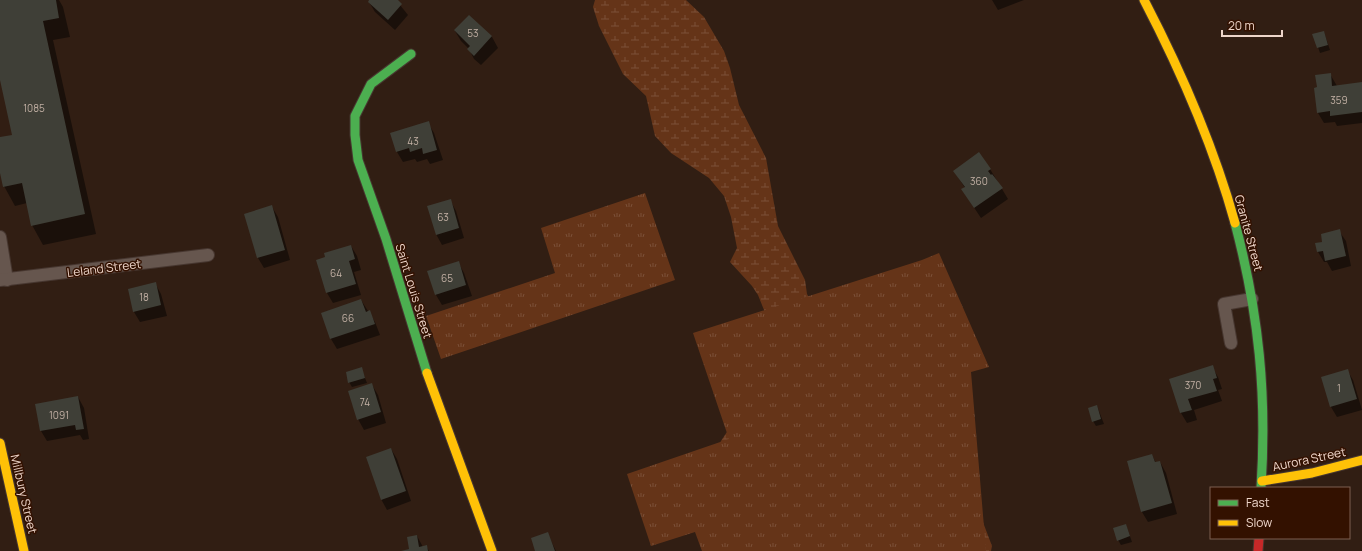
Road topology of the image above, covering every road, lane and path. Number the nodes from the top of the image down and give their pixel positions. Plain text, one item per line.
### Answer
1 (1144, 0) edge
2 (411, 54) dead end
3 (0, 237) edge
4 (208, 255) dead end
5 (4, 280) edge
6 (1252, 299) junction
7 (1231, 343) dead end
8 (0, 443) edge
9 (1362, 460) edge
10 (1261, 485) edge
11 (1259, 539) edge
12 (24, 551) edge
13 (492, 551) edge
14 (1258, 551) edge

1 - 6 street, Granite Street
2 - 13 street, Saint Louis Street
3 - 5 lane
4 - 5 lane, Leland Street
6 - 7 lane
6 - 10 street, Granite Street
8 - 12 street, Millbury Street
9 - 10 street, Aurora Street
11 - 14 street

